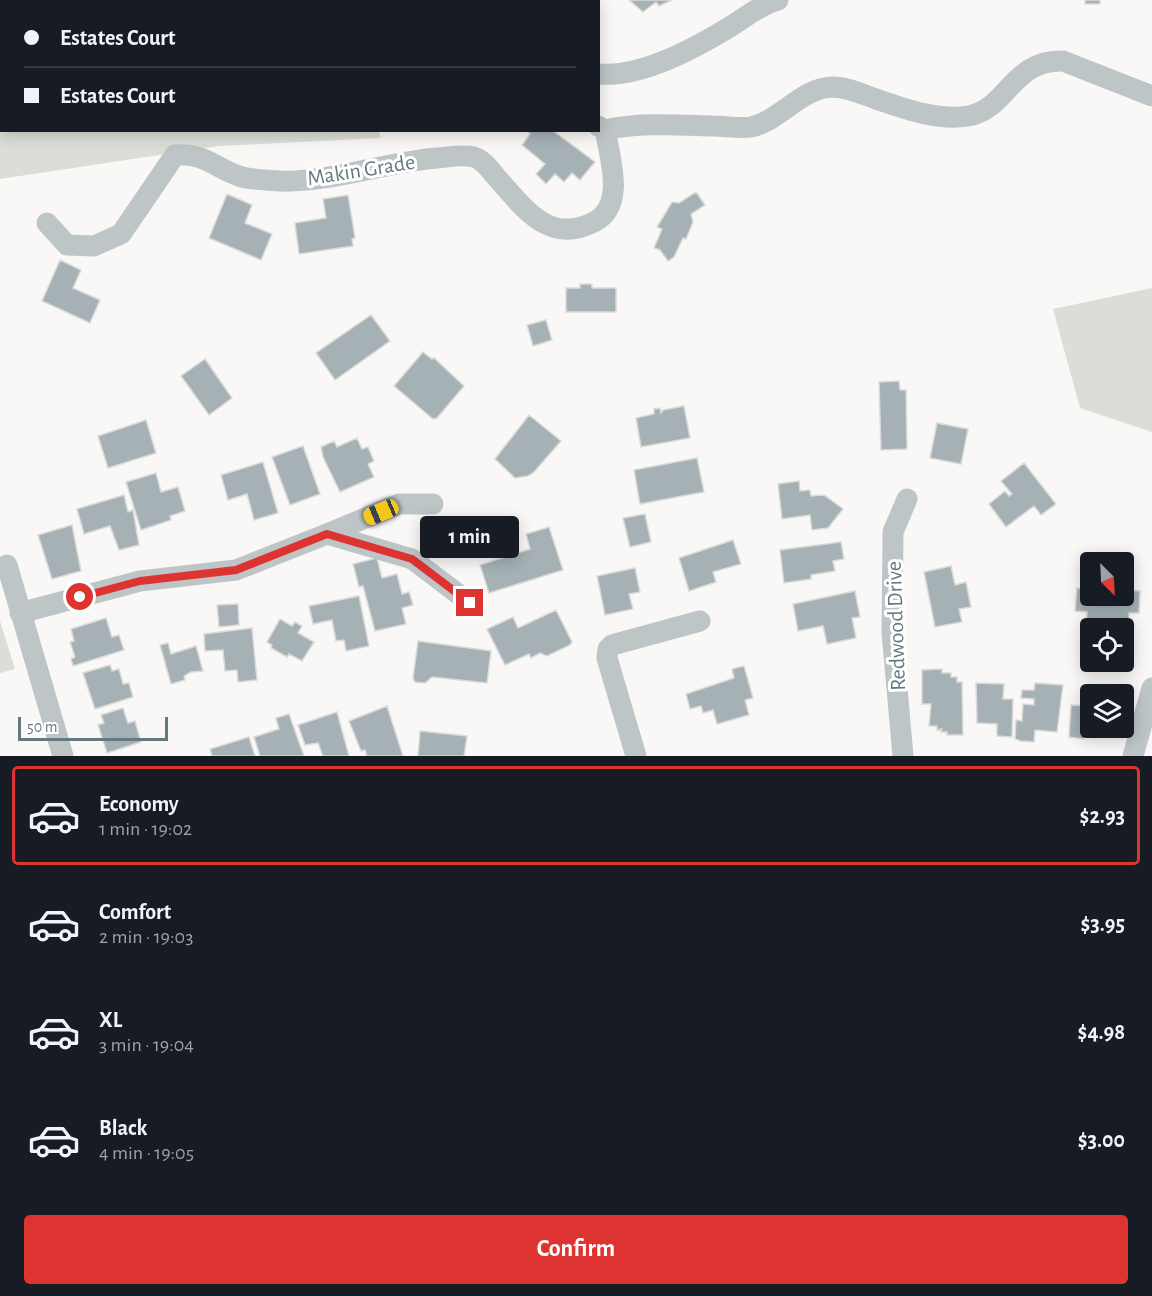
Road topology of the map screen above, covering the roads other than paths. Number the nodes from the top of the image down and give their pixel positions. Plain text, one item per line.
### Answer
1 (778, 0) edge
2 (600, 74) edge
3 (1152, 96) edge
4 (602, 128) edge
5 (47, 223) dead end
6 (907, 500) dead end
7 (433, 504) dead end
8 (327, 534) junction
9 (7, 566) dead end
10 (470, 603) dead end
11 (20, 613) junction
12 (699, 621) dead end
13 (1152, 688) edge
14 (63, 756) edge
15 (636, 756) edge
16 (903, 756) edge
17 (1133, 756) edge

1 - 2 street
3 - 4 street
4 - 5 street, Makin Grade
6 - 16 street, Redwood Drive
7 - 8 street
8 - 10 street
8 - 11 street
9 - 11 street
11 - 14 street
12 - 15 street
13 - 17 street

